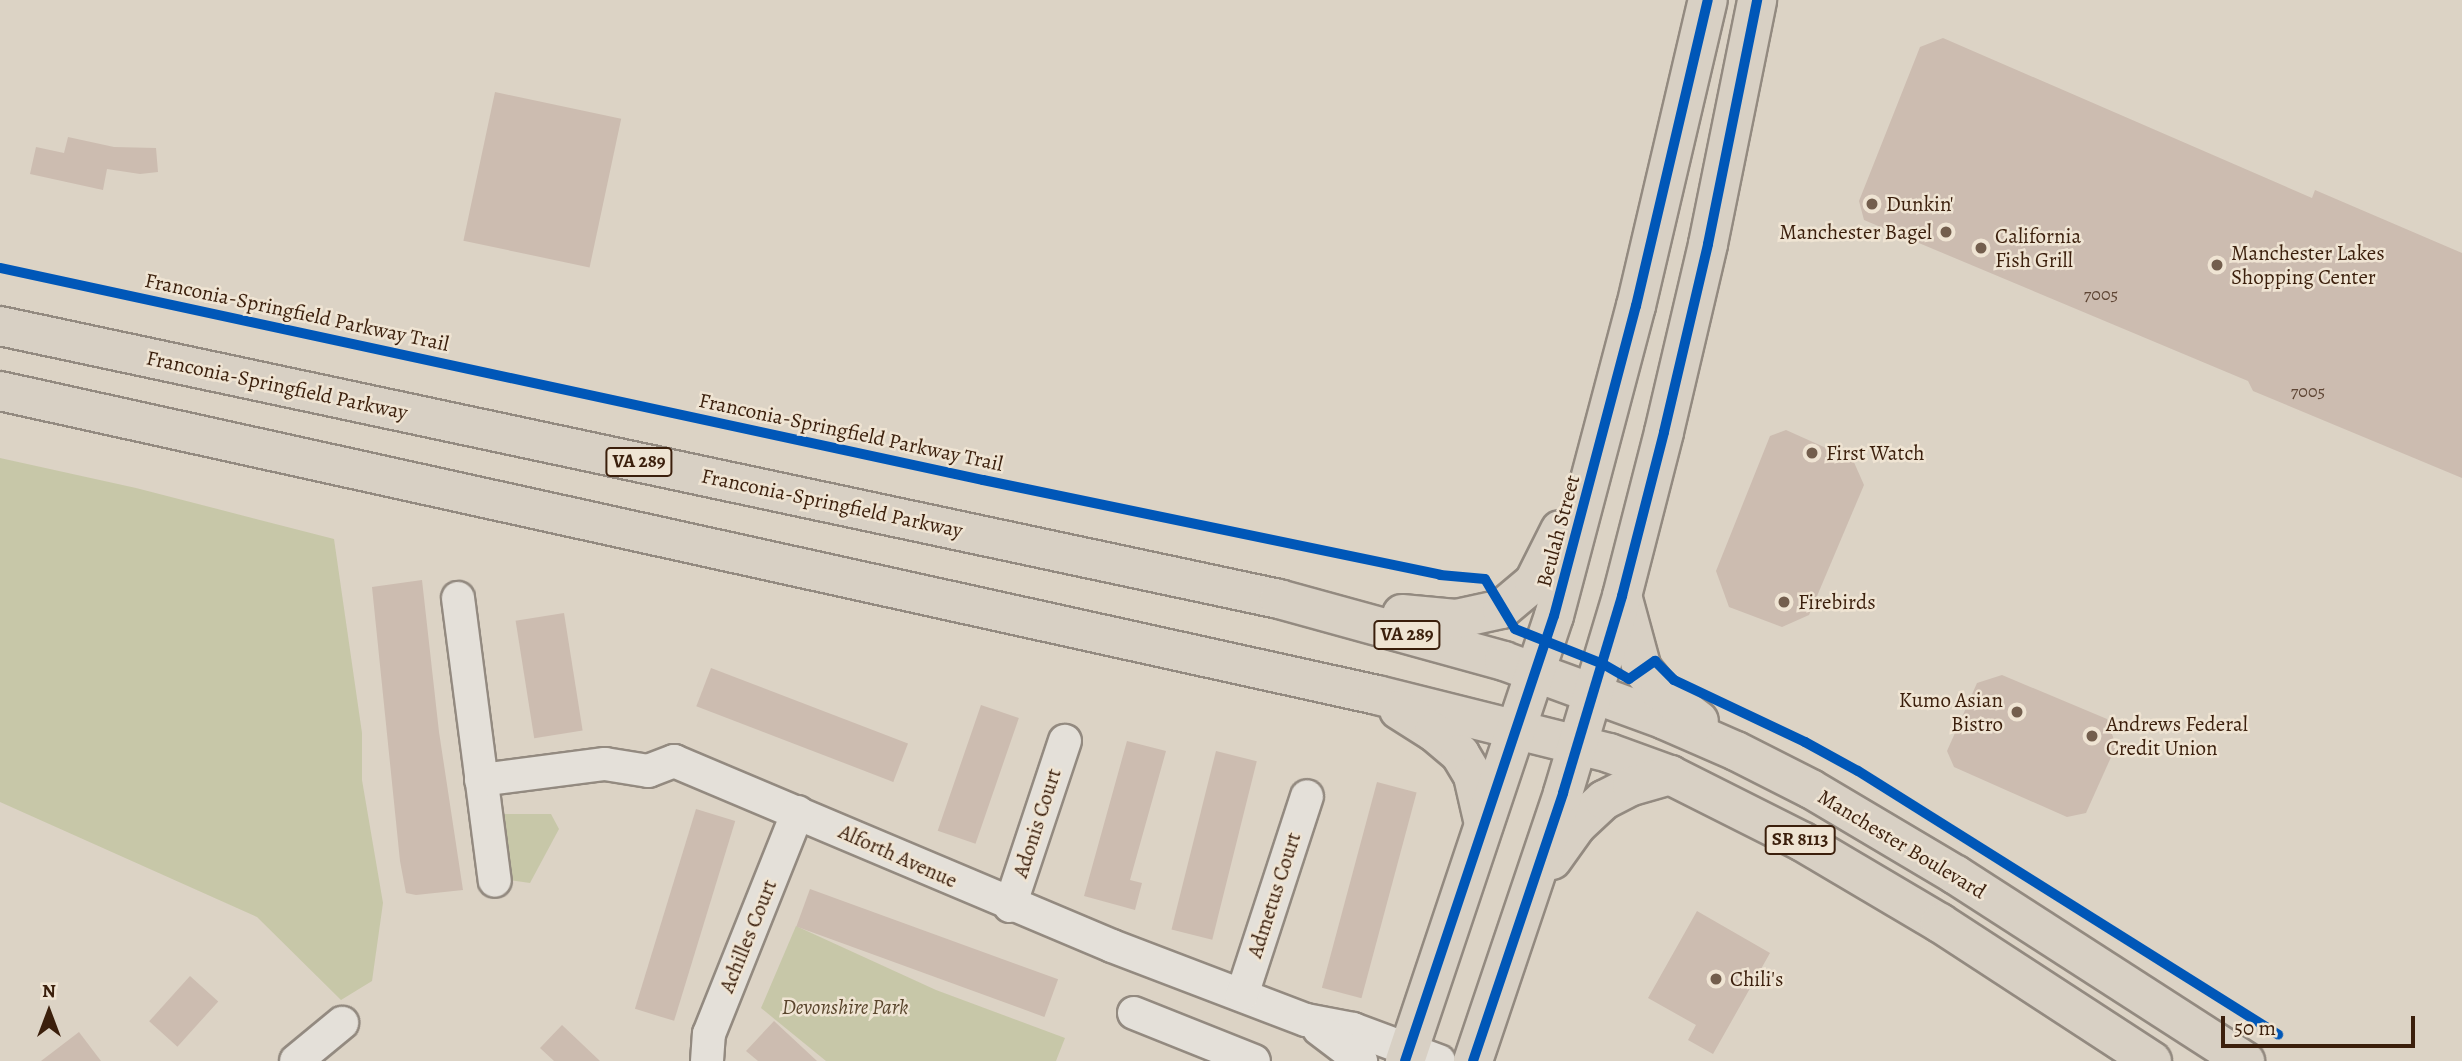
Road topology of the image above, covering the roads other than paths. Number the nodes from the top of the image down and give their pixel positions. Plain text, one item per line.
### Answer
1 (1708, 0) edge
2 (1757, 0) edge
3 (0, 326) edge
4 (0, 391) edge
5 (1601, 446) junction
6 (1622, 596) junction
7 (458, 598) dead end
8 (1279, 599) junction
9 (1535, 673) junction
10 (1594, 694) junction
11 (1377, 695) junction
12 (1517, 729) junction
13 (1065, 741) dead end
14 (1578, 745) junction
15 (1736, 751) junction
16 (1670, 775) junction
17 (481, 780) junction
18 (1307, 796) dead end
19 (798, 812) junction
20 (1484, 824) junction
21 (495, 881) dead end
22 (1531, 890) junction
23 (1010, 906) junction
24 (1242, 995) junction
25 (1134, 1013) dead end
26 (1306, 1020) junction
27 (342, 1023) dead end
28 (1215, 1055) edge
29 (1418, 1057) edge
30 (296, 1061) edge
31 (707, 1061) edge
32 (1254, 1061) edge
33 (1361, 1061) edge
34 (1473, 1061) edge
35 (2152, 1061) edge
36 (2245, 1061) edge

1 - 5 main road, Beulah Street
2 - 6 main road
3 - 8 main road, Franconia-Springfield Parkway / VA 289
4 - 11 main road
5 - 8 main road
5 - 9 main road, Beulah Street
6 - 10 main road
6 - 15 main road
7 - 17 street
8 - 9 main road, Franconia-Springfield Parkway / VA 289
9 - 10 main road, Manchester Boulevard / SR 8113
9 - 12 main road, Beulah Street
10 - 14 main road
10 - 15 main road, Manchester Boulevard / SR 8113
11 - 12 main road
11 - 20 main road
12 - 14 main road, SR 8113
12 - 20 main road, Beulah Street
13 - 23 street, Adonis Court
14 - 16 main road, SR 8113
14 - 22 main road
15 - 36 main road, Manchester Boulevard / SR 8113
16 - 22 main road
16 - 35 main road, SR 8113
17 - 19 street, Alforth Avenue
17 - 21 street
18 - 24 street, Admetus Court
19 - 23 street, Alforth Avenue
19 - 31 street, Achilles Court
20 - 29 main road, Beulah Street
22 - 34 main road
23 - 24 street, Alforth Avenue
24 - 26 street, Alforth Avenue
25 - 28 street
26 - 29 street, Alforth Avenue
26 - 33 street, Alforth Avenue
27 - 30 street
28 - 32 street

